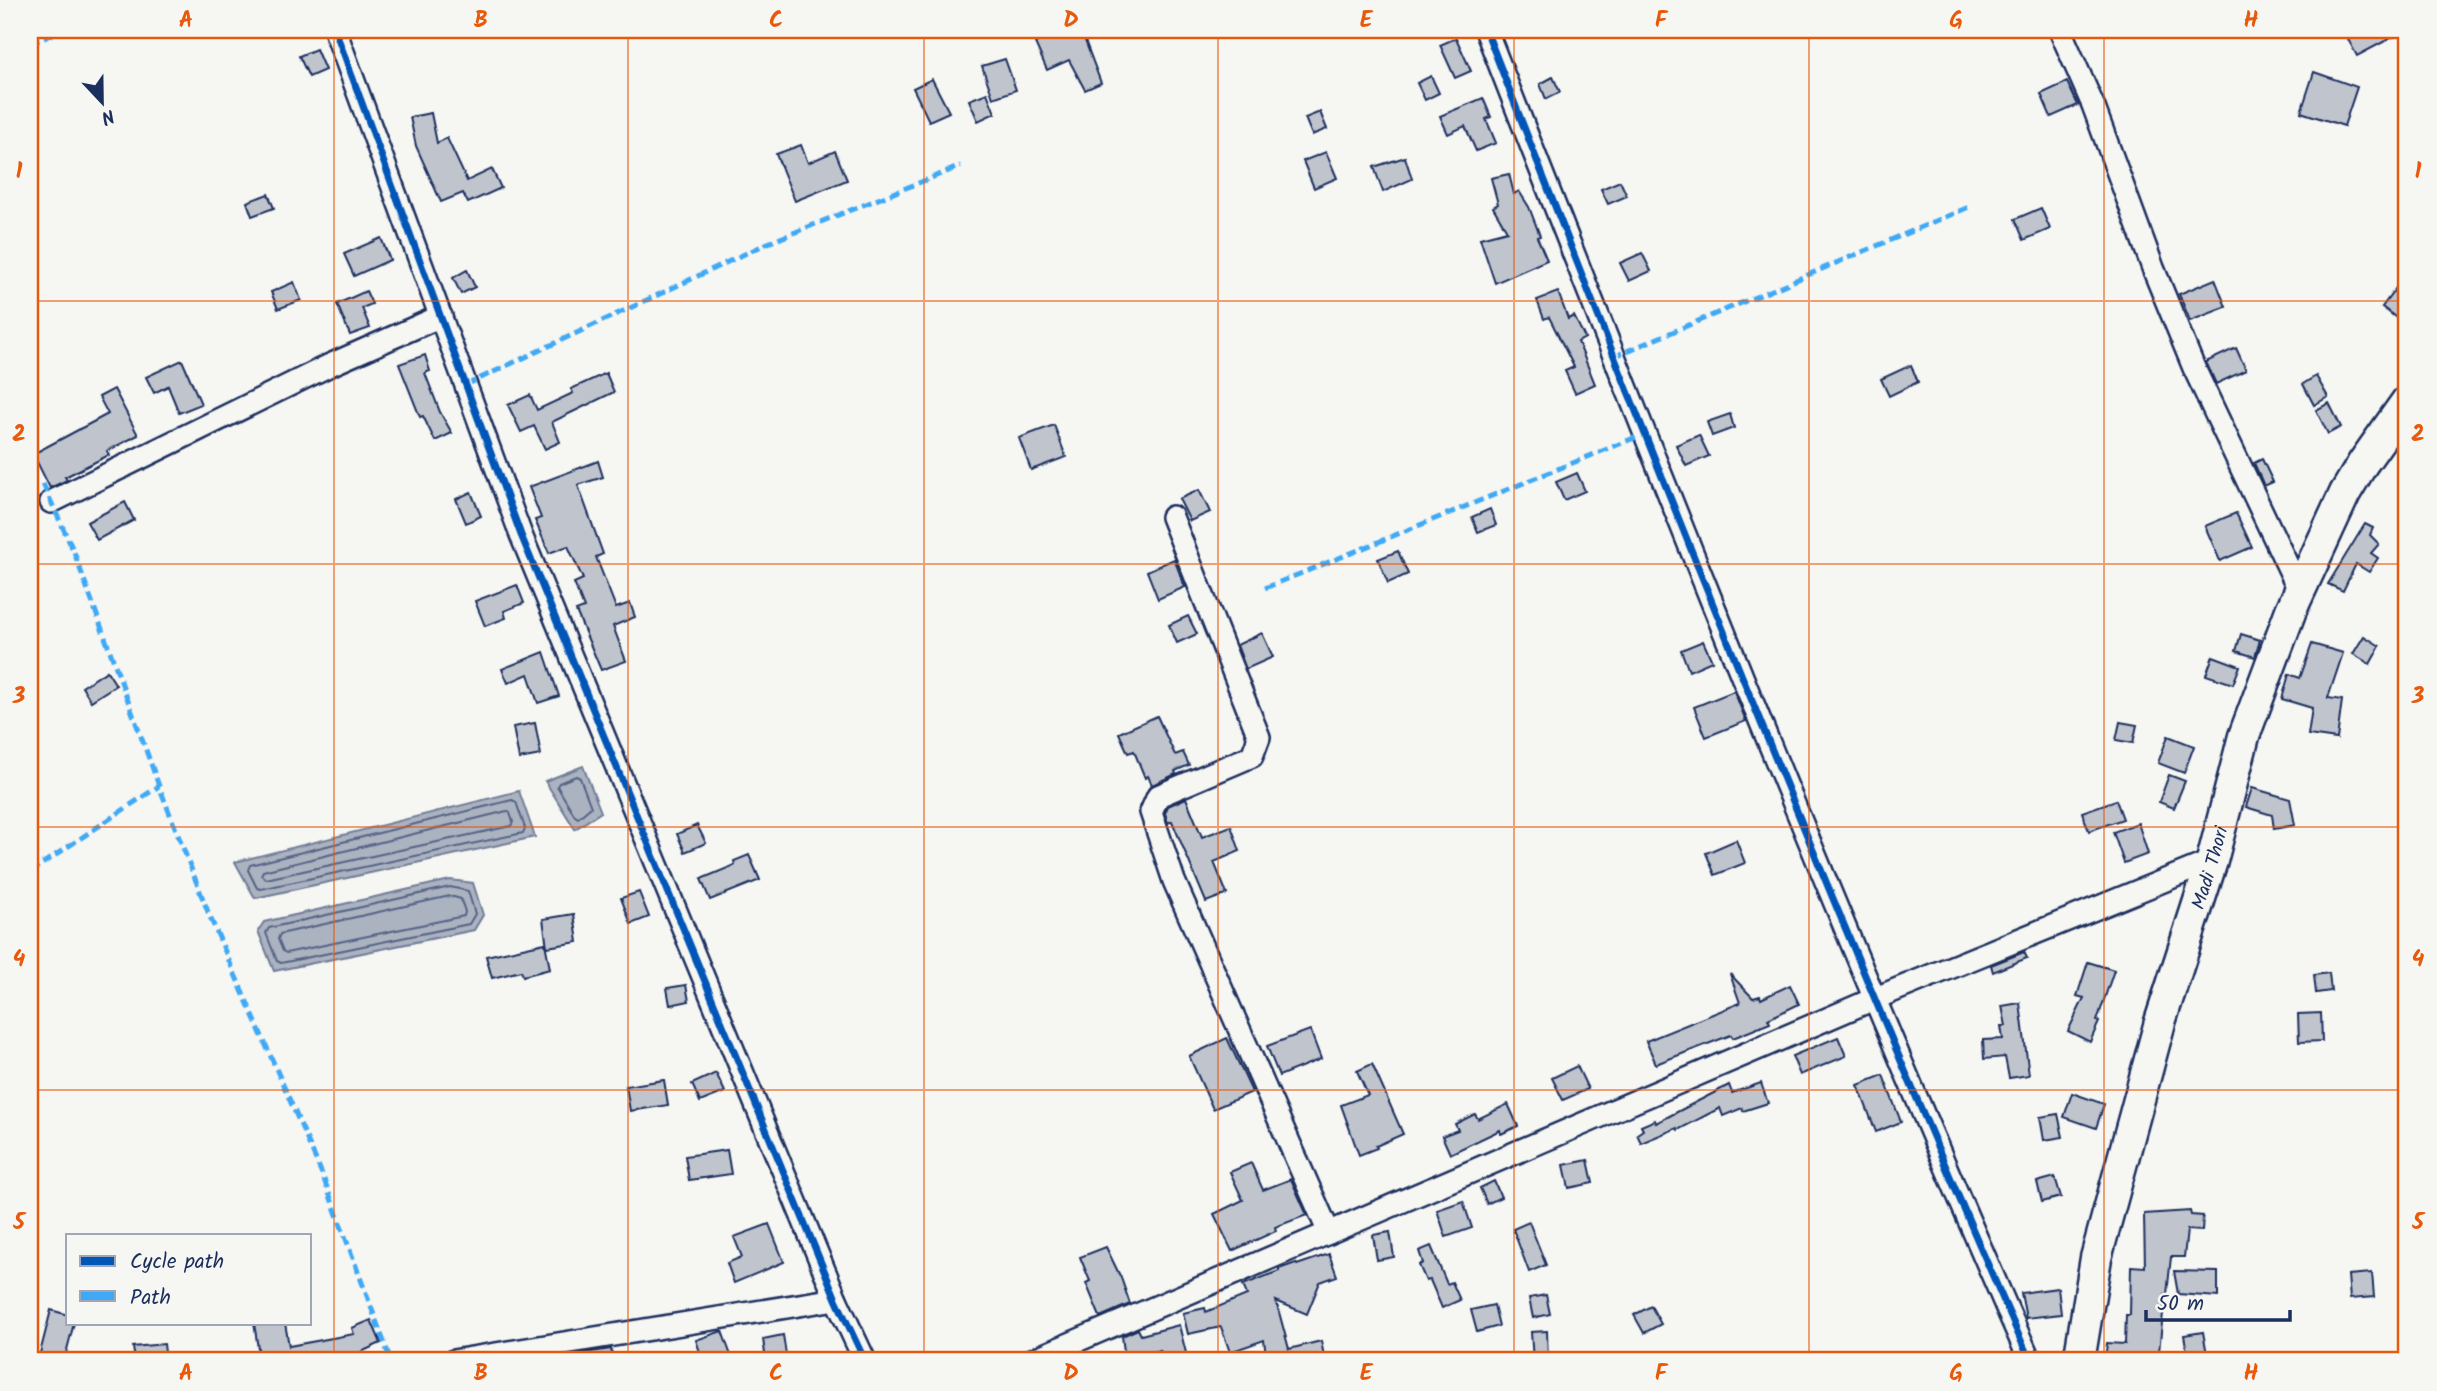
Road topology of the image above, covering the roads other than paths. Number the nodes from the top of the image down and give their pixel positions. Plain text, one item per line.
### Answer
1 (335, 30) edge
2 (1486, 30) edge
3 (2060, 30) edge
4 (441, 316) junction
5 (2407, 401) edge
6 (51, 502) dead end
7 (1172, 517) dead end
8 (2300, 592) junction
9 (2212, 861) junction
10 (1875, 998) junction
11 (1329, 1233) junction
12 (836, 1300) junction
13 (453, 1361) edge
14 (865, 1361) edge
15 (1030, 1361) edge
16 (2030, 1361) edge
17 (2079, 1361) edge

1 - 4 street
2 - 10 street
3 - 8 street
4 - 6 street
4 - 12 street
5 - 8 main road, Madi Thori
7 - 11 street
8 - 9 main road, Madi Thori
9 - 10 street
9 - 17 main road, Madi Thori
10 - 11 street
10 - 16 street
11 - 15 street
12 - 13 street
12 - 14 street

